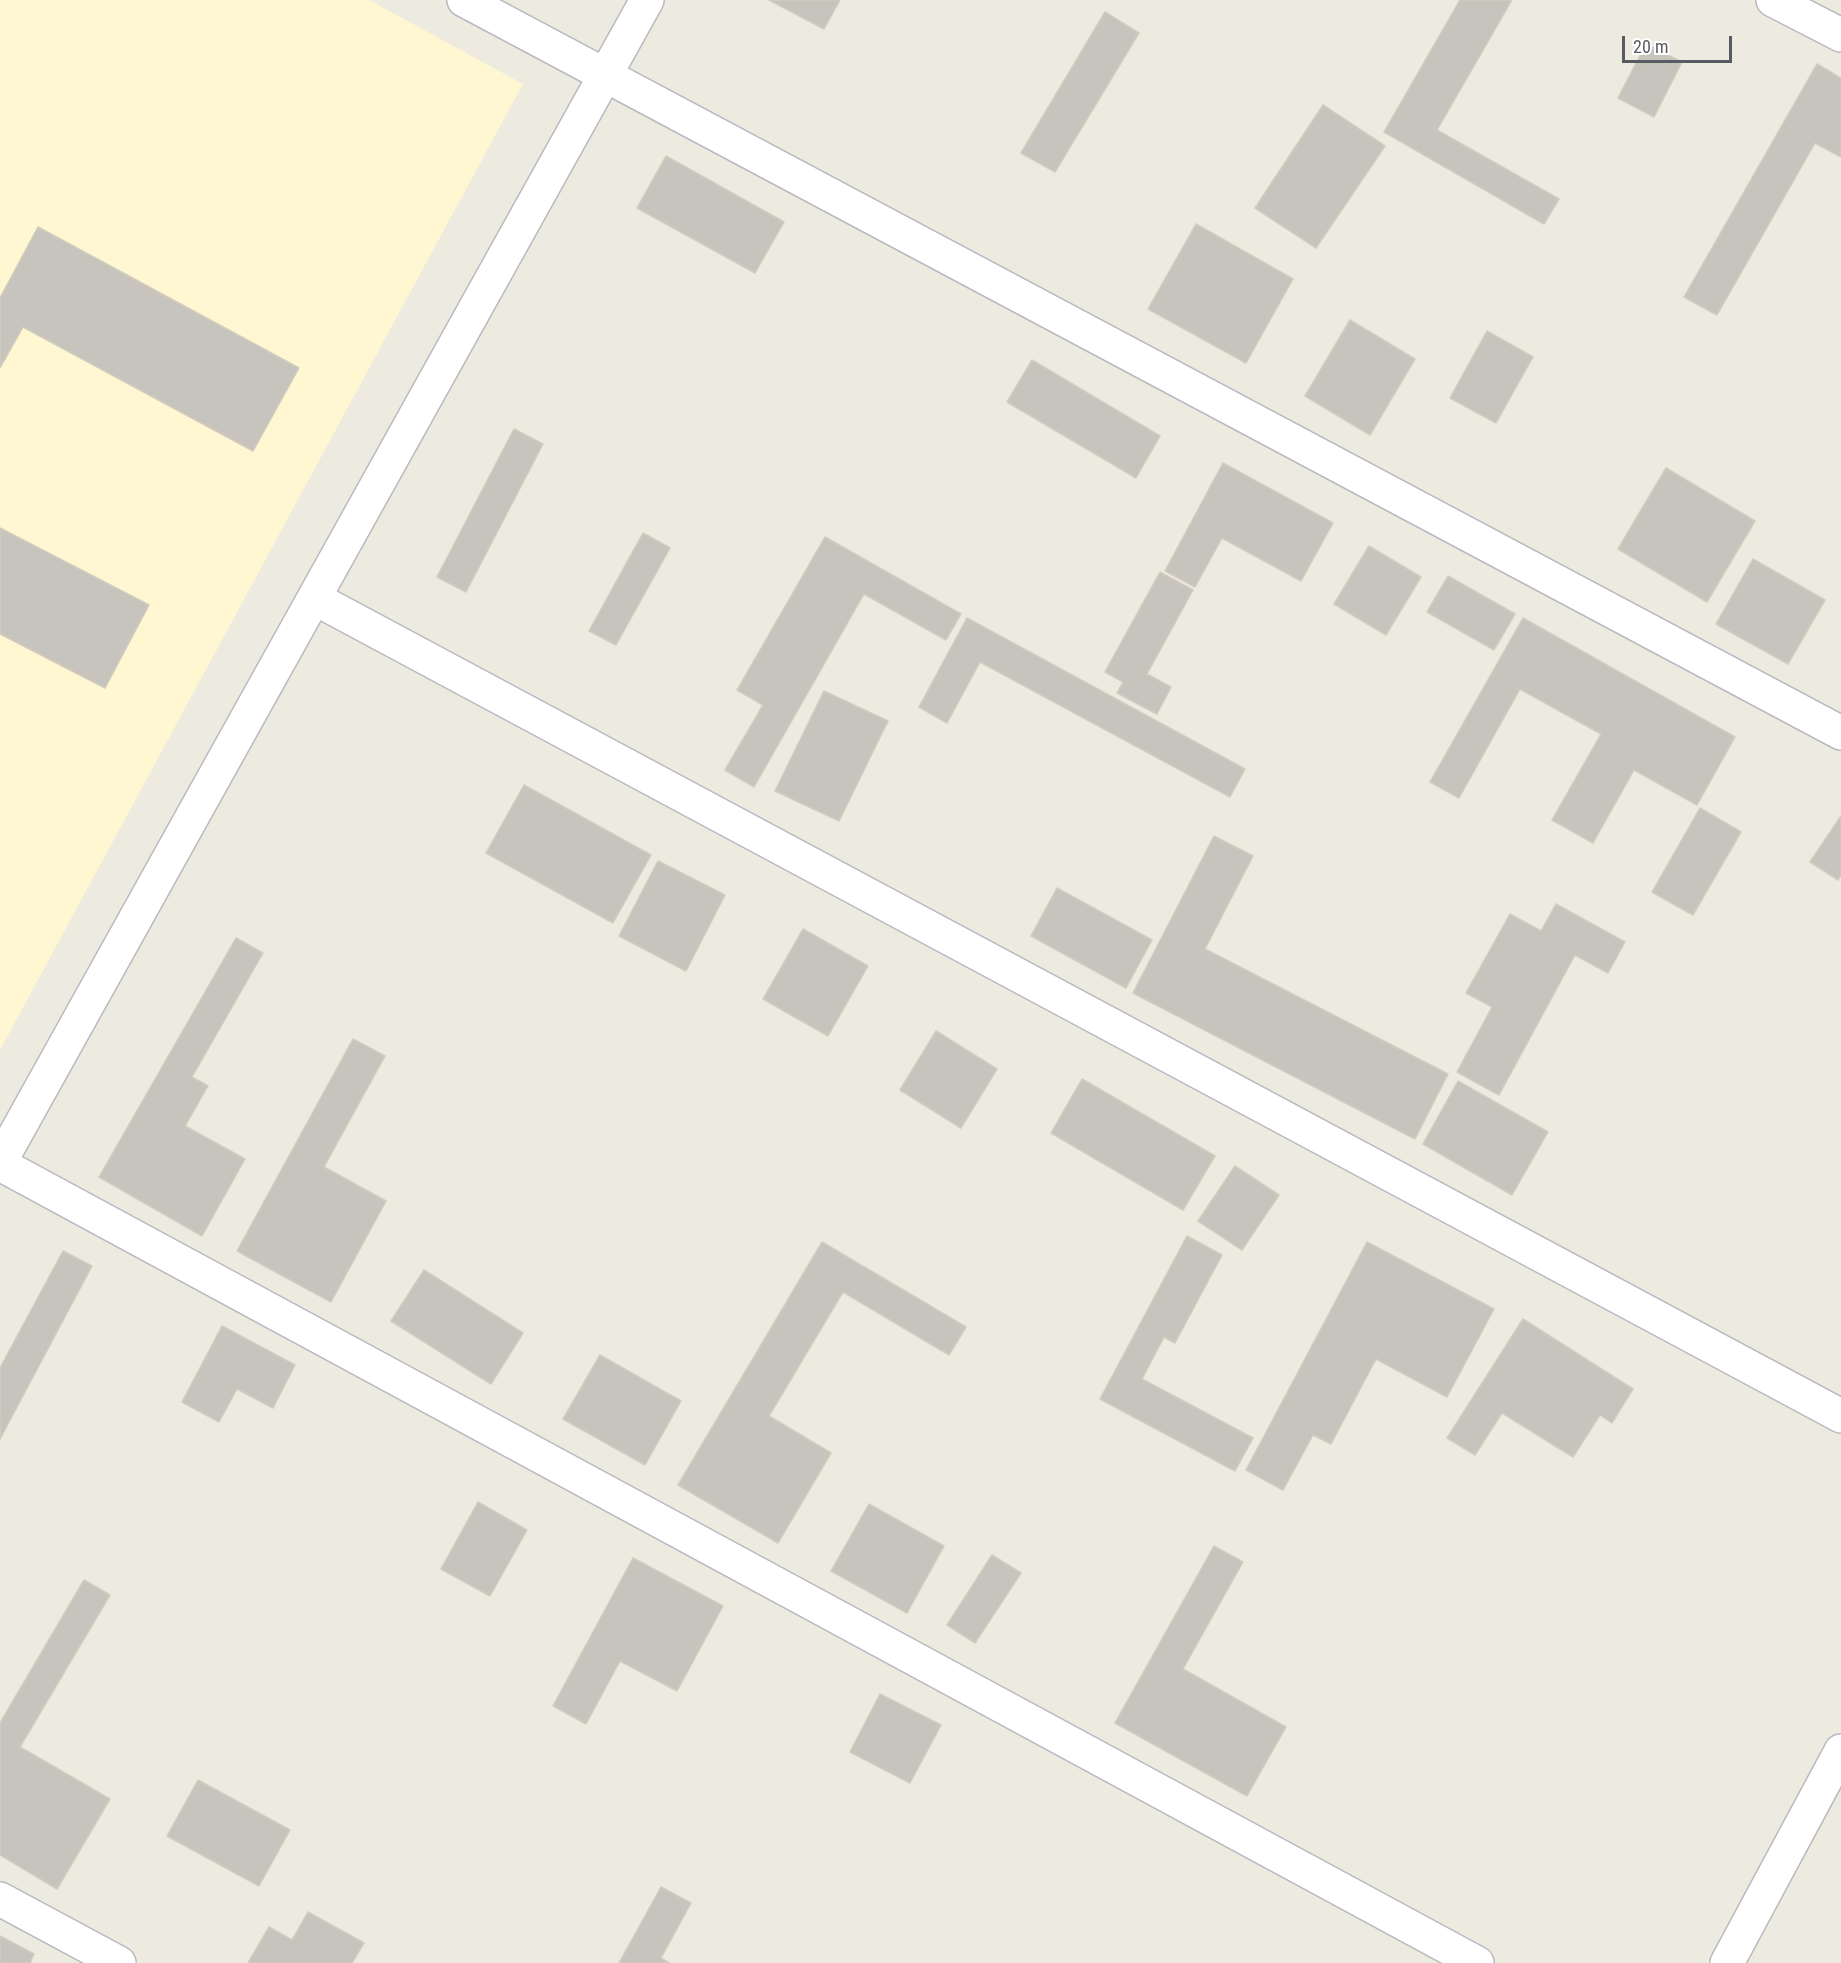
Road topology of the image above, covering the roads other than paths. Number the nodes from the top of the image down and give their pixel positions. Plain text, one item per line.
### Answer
1 (464, 0) edge
2 (647, 0) edge
3 (1773, 0) edge
4 (1841, 35) edge
5 (605, 75) junction
6 (314, 598) junction
7 (1841, 733) edge
8 (0, 1163) edge
9 (1841, 1416) edge
10 (1841, 1750) edge
11 (0, 1899) edge
12 (119, 1963) edge
13 (1477, 1963) edge
14 (1727, 1963) edge

1 - 5 street
2 - 5 street
3 - 4 street
5 - 6 street
5 - 7 street
6 - 8 street
6 - 9 street
8 - 13 street
10 - 14 street
11 - 12 street

